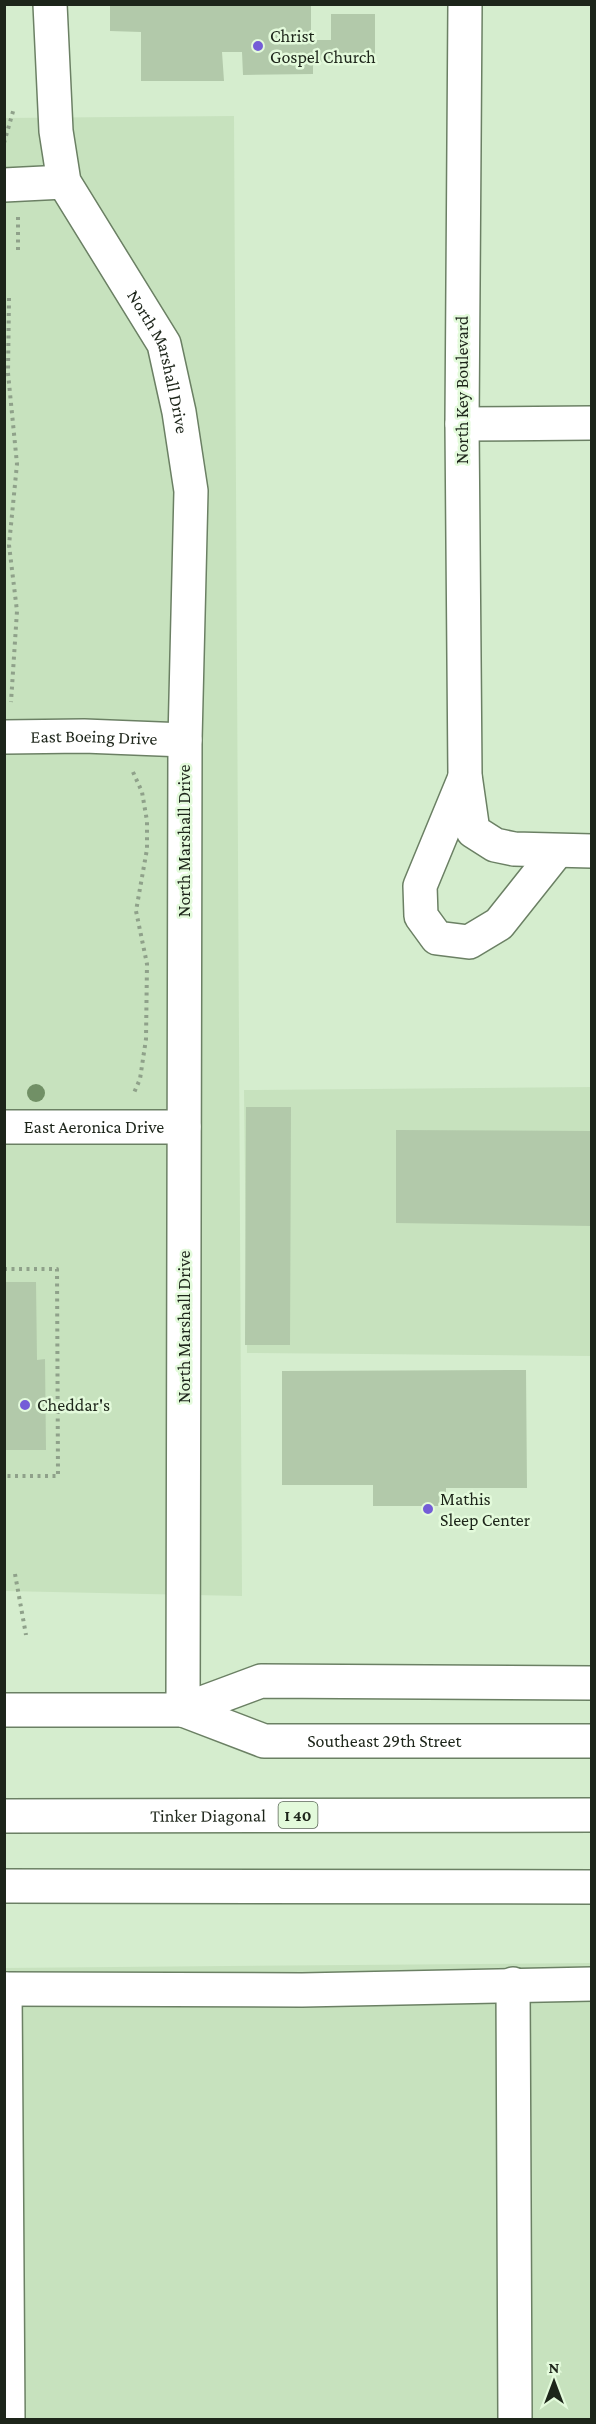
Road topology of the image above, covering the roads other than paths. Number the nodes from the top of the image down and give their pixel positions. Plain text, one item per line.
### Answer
1 (50, 4) edge
2 (465, 4) edge
3 (64, 182) junction
4 (10, 198) edge
5 (591, 423) edge
6 (462, 424) junction
7 (8, 721) edge
8 (184, 740) junction
9 (465, 775) junction
10 (557, 851) junction
11 (591, 851) edge
12 (4, 1127) edge
13 (184, 1127) junction
14 (591, 1683) edge
15 (4, 1710) edge
16 (183, 1710) junction
17 (591, 1741) edge
18 (591, 1815) edge
19 (4, 1816) edge
20 (4, 1886) edge
21 (591, 1887) edge
22 (513, 1984) junction
23 (591, 1984) edge
24 (5, 1989) edge
25 (8, 2420) edge
26 (515, 2420) edge

1 - 3 main road, North Marshall Drive
2 - 6 main road, North Key Boulevard
3 - 4 main road
3 - 8 main road, North Marshall Drive
5 - 6 main road
6 - 9 main road, North Key Boulevard
7 - 8 main road, East Boeing Drive
8 - 13 main road, North Marshall Drive
9 - 10 main road, North Key Boulevard
9 - 10 main road, North Key Boulevard
10 - 11 main road
12 - 13 main road, East Aeronica Drive
13 - 16 main road, North Marshall Drive
14 - 16 main road, Southeast 29th Street
15 - 16 main road, Southeast 29th Street
16 - 17 main road, Southeast 29th Street
18 - 19 main road, Tinker Diagonal / I 40
20 - 21 main road
22 - 23 main road
22 - 24 main road
22 - 26 main road
24 - 25 main road

